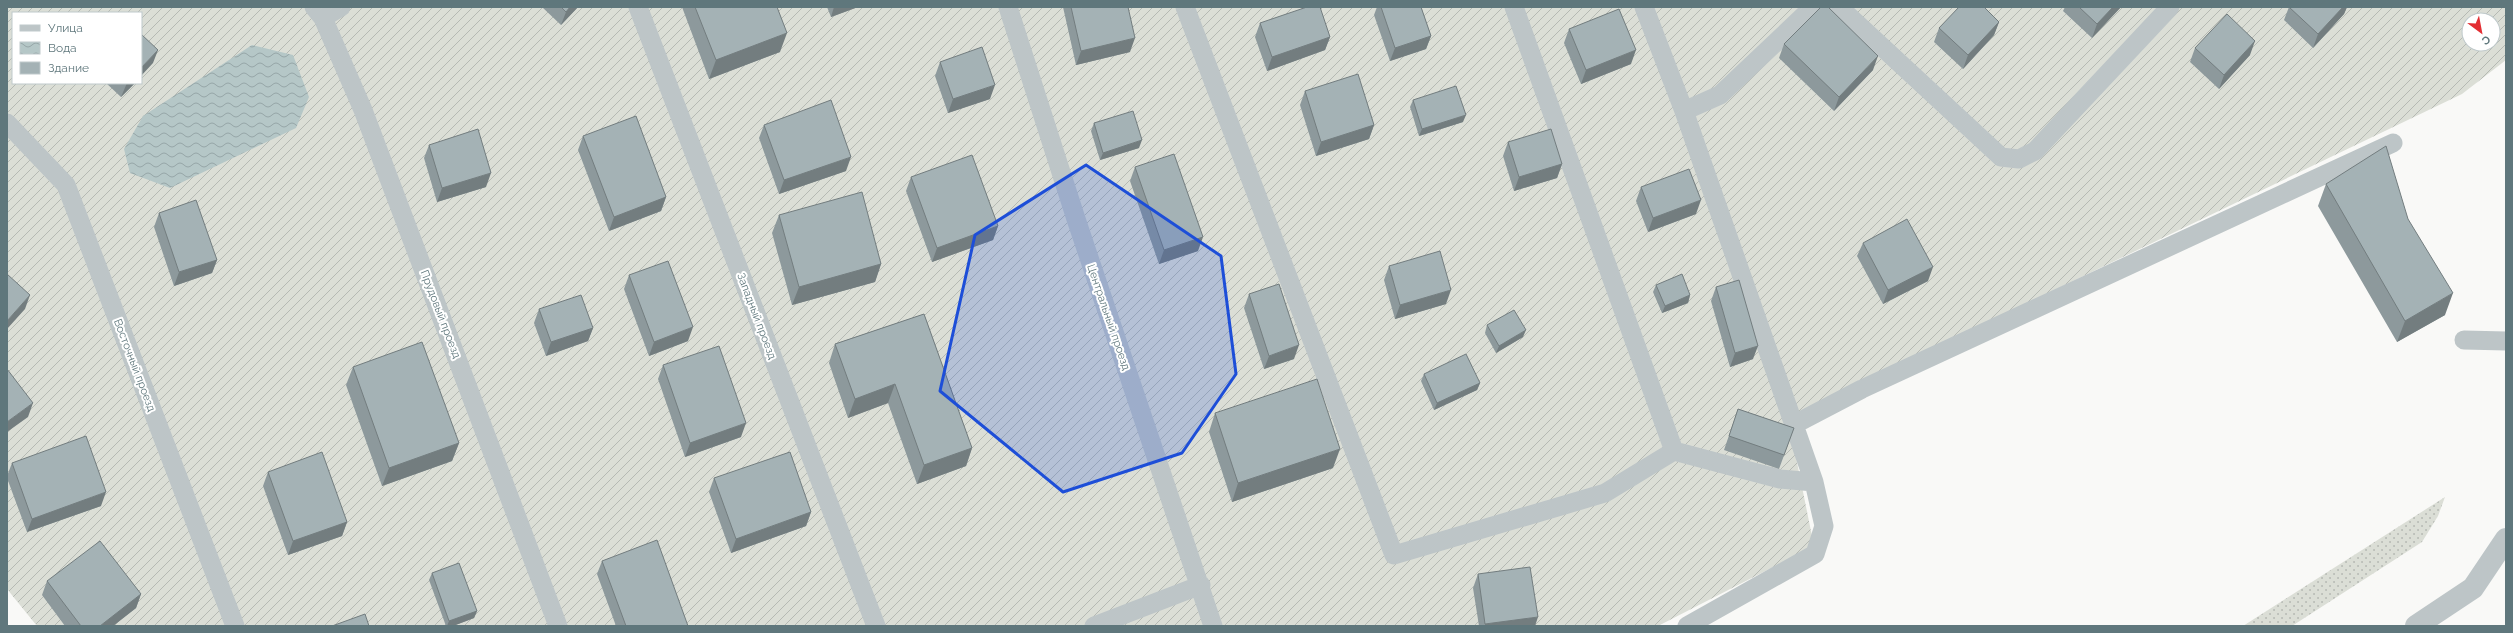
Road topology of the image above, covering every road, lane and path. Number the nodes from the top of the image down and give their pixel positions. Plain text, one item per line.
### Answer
1 (341, 7) edge
2 (638, 7) edge
3 (1008, 7) edge
4 (1185, 7) edge
5 (1514, 7) edge
6 (1644, 7) edge
7 (1813, 7) edge
8 (1839, 7) edge
9 (2170, 7) edge
10 (318, 13) edge
11 (1684, 111) junction
12 (7, 123) edge
13 (2393, 143) dead end
14 (2464, 340) dead end
15 (2506, 341) edge
16 (1795, 424) junction
17 (1674, 451) junction
18 (1814, 482) junction
19 (2506, 539) edge
20 (1201, 585) junction
21 (235, 626) edge
22 (558, 626) edge
23 (876, 626) edge
24 (1094, 626) edge
25 (1213, 626) edge
26 (1687, 626) edge
27 (2416, 626) edge

1 - 10 lane
2 - 23 lane, Западный проезд
3 - 20 lane, Центральный проезд
4 - 17 lane
5 - 17 lane
6 - 11 lane
7 - 11 lane
8 - 9 lane
10 - 22 lane, Прудовый проезд
11 - 16 lane
12 - 21 lane, Восточный проезд
13 - 16 lane
14 - 15 lane
16 - 18 lane
17 - 18 lane
18 - 26 lane
19 - 27 street
20 - 24 lane
20 - 25 lane, Центральный проезд

